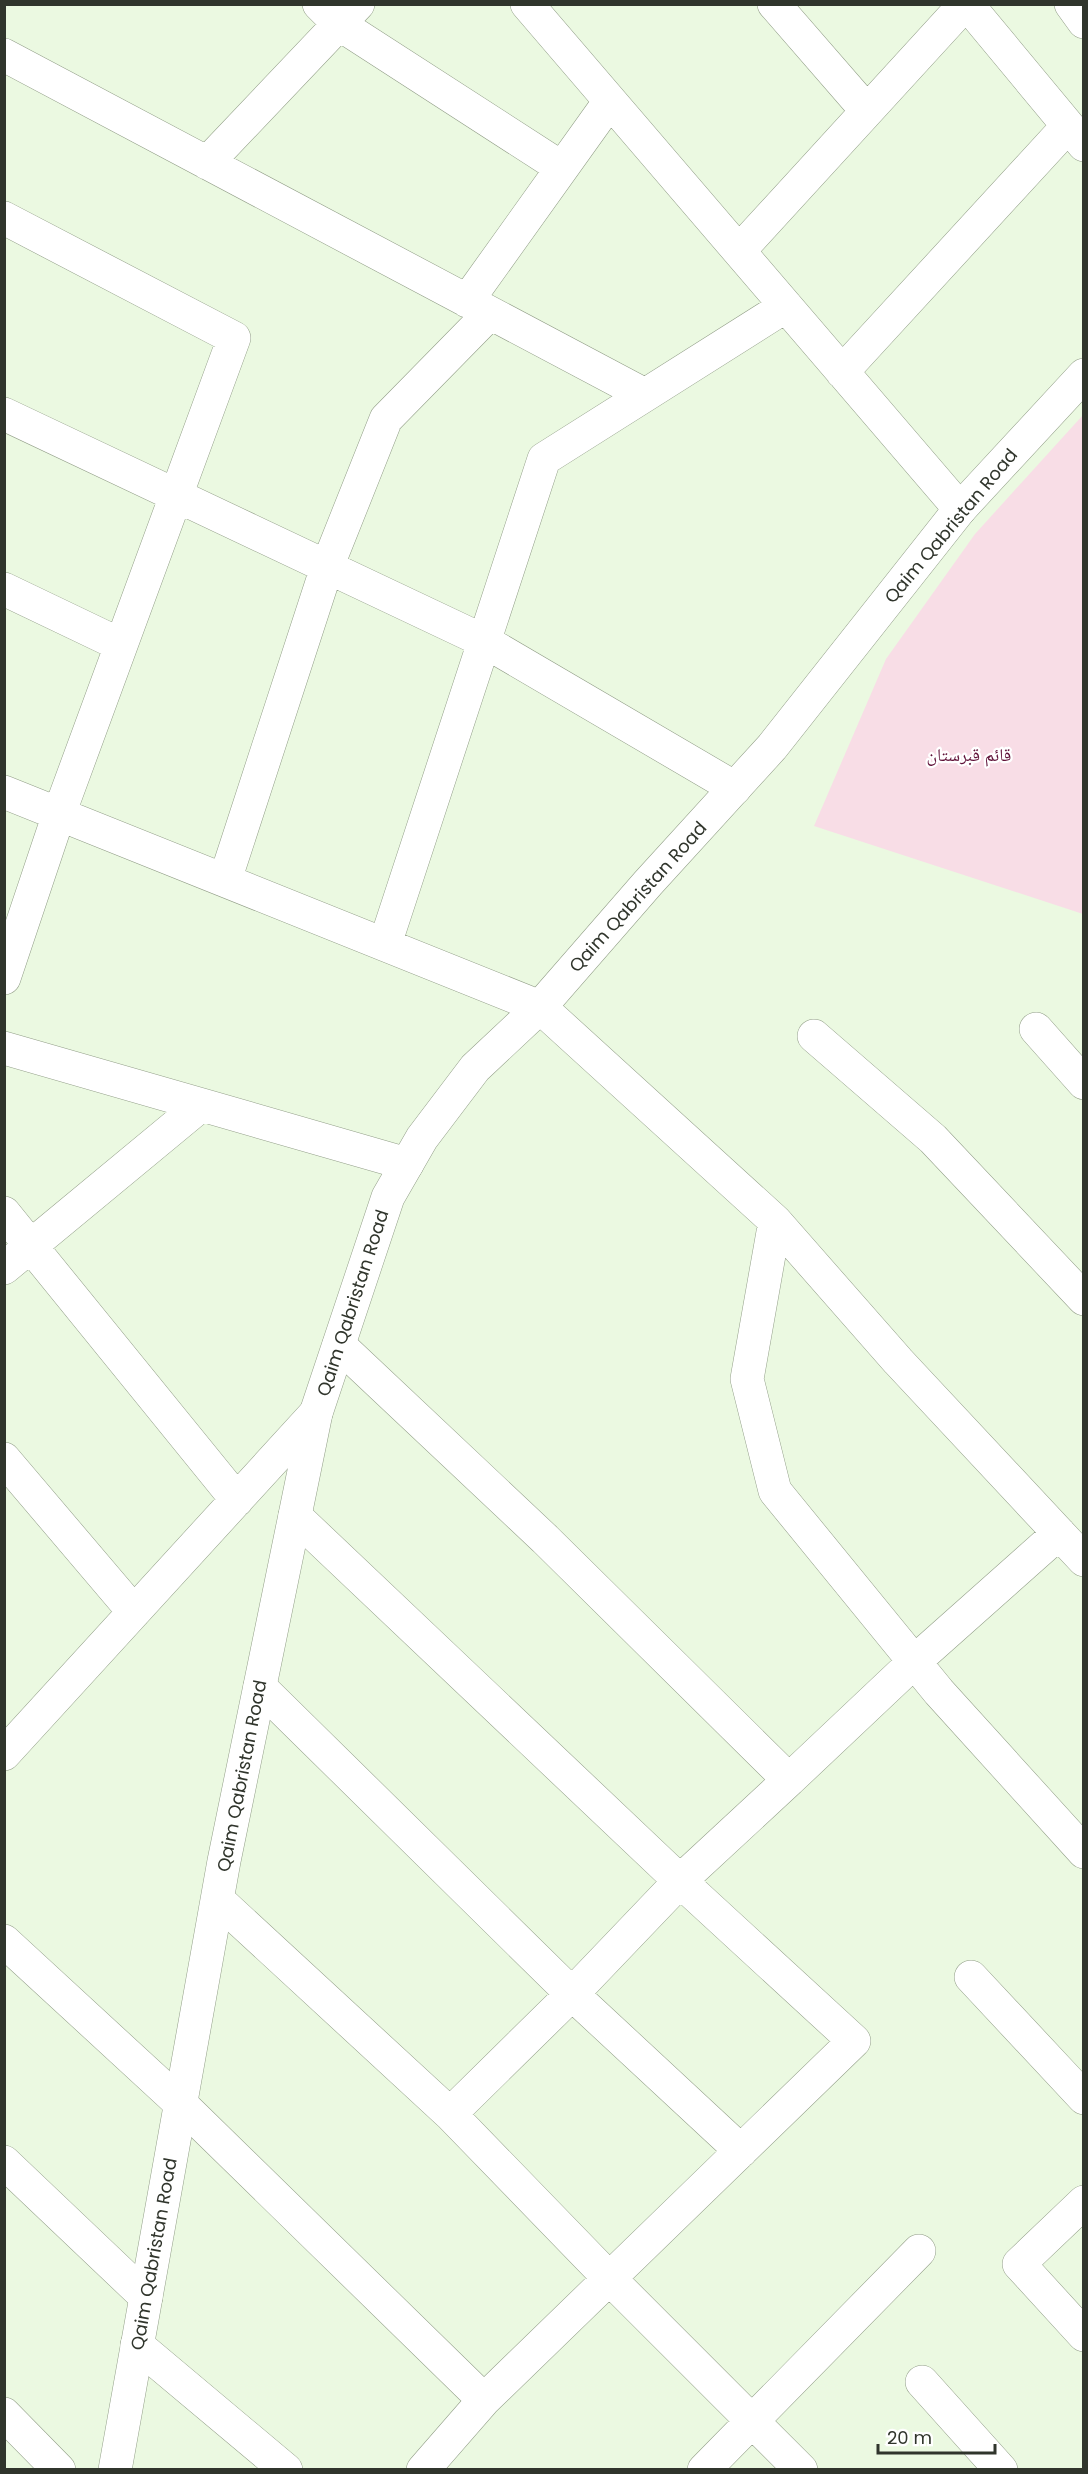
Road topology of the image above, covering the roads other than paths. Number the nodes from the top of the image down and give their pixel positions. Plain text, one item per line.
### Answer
1 (527, 4) edge
2 (774, 4) edge
3 (966, 4) edge
4 (1071, 4) edge
5 (339, 11) edge
6 (1083, 22) edge
7 (4, 55) edge
8 (610, 101) junction
9 (867, 111) junction
10 (1076, 135) edge
11 (207, 162) junction
12 (562, 168) junction
13 (4, 218) edge
14 (739, 251) junction
15 (786, 306) junction
16 (478, 307) junction
17 (842, 372) junction
18 (1083, 375) edge
19 (645, 395) junction
20 (4, 414) edge
21 (177, 495) junction
22 (960, 509) junction
23 (327, 567) junction
24 (4, 589) edge
25 (484, 641) junction
26 (121, 645) junction
27 (735, 788) junction
28 (4, 792) edge
29 (59, 814) junction
30 (225, 880) junction
31 (385, 944) junction
32 (4, 978) edge
33 (540, 1006) junction
34 (1036, 1029) dead end
35 (814, 1036) dead end
36 (4, 1048) edge
37 (1083, 1083) edge
38 (201, 1105) junction
39 (407, 1164) junction
40 (4, 1212) edge
41 (774, 1221) junction
42 (31, 1246) junction
43 (4, 1268) edge
44 (1083, 1299) edge
45 (339, 1345) junction
46 (316, 1413) junction
47 (4, 1459) edge
48 (237, 1500) junction
49 (295, 1516) junction
50 (1059, 1533) junction
51 (1083, 1560) edge
52 (134, 1612) junction
53 (914, 1662) junction
54 (260, 1687) junction
55 (9, 1740) edge
56 (789, 1780) junction
57 (1083, 1852) edge
58 (680, 1881) junction
59 (218, 1900) junction
60 (4, 1941) edge
61 (971, 1977) dead end
62 (572, 1994) junction
63 (1083, 2098) edge
64 (181, 2104) junction
65 (450, 2114) junction
66 (741, 2151) junction
67 (4, 2162) edge
68 (1083, 2202) edge
69 (920, 2251) dead end
70 (609, 2278) junction
71 (146, 2297) junction
72 (1083, 2335) edge
73 (137, 2345) junction
74 (922, 2382) dead end
75 (484, 2400) junction
76 (4, 2415) edge
77 (754, 2420) junction
78 (59, 2469) edge
79 (115, 2469) edge
80 (286, 2469) edge
81 (423, 2469) edge
82 (704, 2469) edge
83 (801, 2469) edge
84 (1001, 2469) edge

1 - 8 street
2 - 9 street
3 - 9 street
3 - 10 street
4 - 6 street
5 - 11 street
5 - 12 street
7 - 11 street
8 - 12 street
8 - 14 street
9 - 14 street
10 - 17 street
11 - 16 street
12 - 16 street
13 - 21 street
14 - 15 street
15 - 17 street
15 - 19 street
16 - 19 street
16 - 23 street
17 - 22 street
18 - 22 street, Qaim Qabristan Road
19 - 25 street
20 - 21 street
21 - 23 street
21 - 26 street
22 - 27 street, Qaim Qabristan Road
23 - 25 street
23 - 30 street
24 - 26 street
25 - 27 street
25 - 31 street
26 - 29 street
27 - 33 street, Qaim Qabristan Road
28 - 29 street
29 - 30 street
29 - 32 street
30 - 31 street
31 - 33 street
33 - 39 street, Qaim Qabristan Road
33 - 41 street
34 - 37 street
35 - 44 street
36 - 38 street
38 - 39 street
38 - 42 street
39 - 45 street, Qaim Qabristan Road
40 - 42 street
41 - 50 street
41 - 53 street
42 - 43 street
42 - 48 street
45 - 46 street, Qaim Qabristan Road
45 - 56 street
46 - 48 street
46 - 49 street, Qaim Qabristan Road
47 - 52 street
48 - 52 street
49 - 54 street, Qaim Qabristan Road
49 - 58 street
50 - 51 street
50 - 53 street
52 - 55 street
53 - 56 street
53 - 57 street
54 - 59 street, Qaim Qabristan Road
54 - 62 street
56 - 58 street
58 - 62 street
58 - 66 street
59 - 64 street, Qaim Qabristan Road
59 - 65 street
60 - 64 street
61 - 63 street
62 - 65 street
62 - 66 street
64 - 71 street, Qaim Qabristan Road
64 - 75 street
65 - 70 street
66 - 70 street
67 - 71 street
68 - 72 street
69 - 77 street
70 - 75 street
70 - 77 street
71 - 73 street, Qaim Qabristan Road
73 - 79 street, Qaim Qabristan Road
73 - 80 street
74 - 84 street
75 - 81 street
76 - 78 street
77 - 82 street
77 - 83 street

